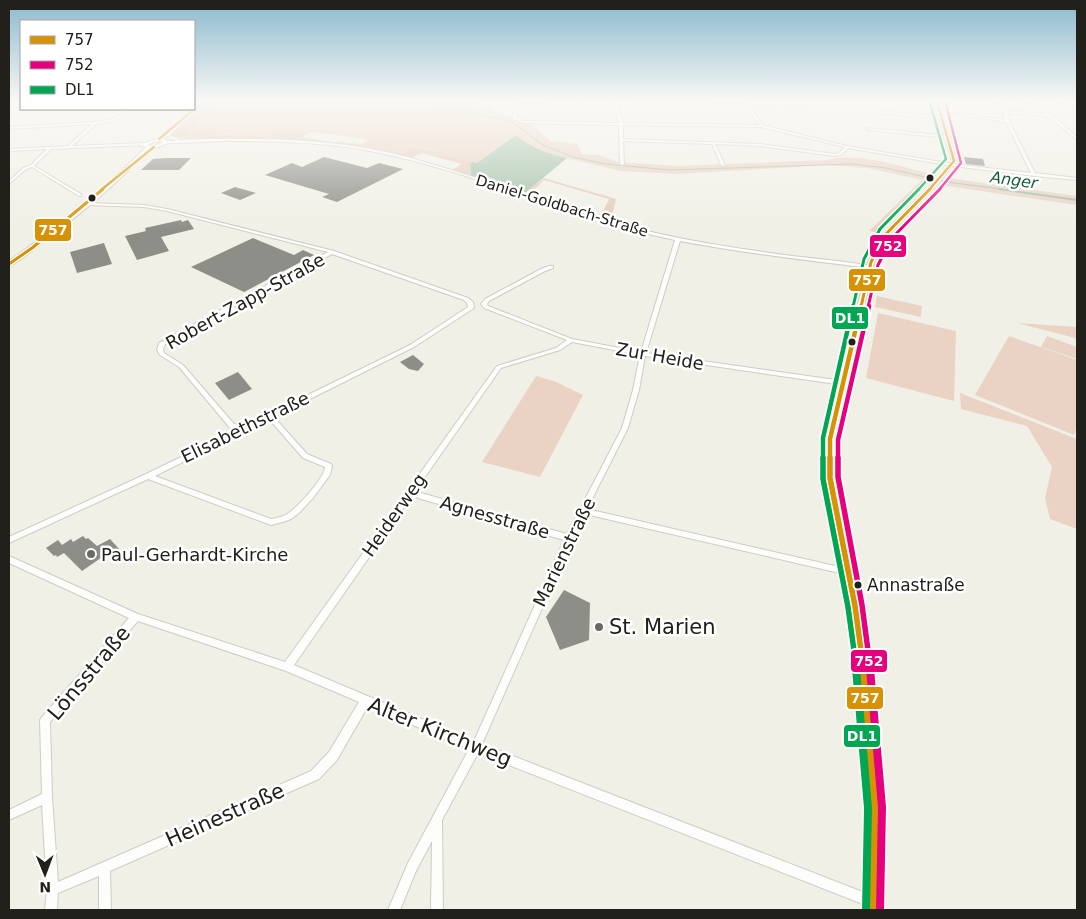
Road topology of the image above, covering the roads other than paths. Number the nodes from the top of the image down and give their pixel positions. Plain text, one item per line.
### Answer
1 (713, 143) edge
2 (72, 144) edge
3 (161, 144) edge
4 (316, 144) edge
5 (621, 144) edge
6 (732, 144) edge
7 (834, 144) edge
8 (951, 144) edge
9 (1019, 144) edge
10 (146, 145) junction
11 (69, 147) junction
12 (154, 147) junction
13 (847, 147) junction
14 (49, 148) junction
15 (9, 150) edge
16 (137, 159) junction
17 (622, 164) dead end
18 (723, 165) dead end
19 (953, 165) junction
20 (32, 166) junction
21 (1034, 175) junction
22 (1077, 179) edge
23 (939, 180) joint
24 (9, 183) edge
25 (80, 195) dead end
26 (86, 204) junction
27 (678, 239) junction
28 (332, 252) junction
29 (9, 264) edge
30 (551, 267) dead end
31 (869, 267) junction
32 (471, 304) junction
33 (484, 304) junction
34 (571, 340) junction
35 (643, 354) junction
36 (843, 384) junction
37 (269, 415) junction
38 (246, 426) junction
39 (148, 476) junction
40 (421, 496) dead end
41 (583, 511) junction
42 (569, 538) junction
43 (9, 540) edge
44 (9, 559) edge
45 (848, 572) junction
46 (136, 616) junction
47 (287, 666) junction
48 (365, 702) junction
49 (476, 747) junction
50 (47, 797) junction
51 (9, 815) edge
52 (437, 820) junction
53 (104, 869) junction
54 (53, 890) junction
55 (873, 906) edge
56 (51, 910) edge
57 (105, 910) edge
58 (394, 910) edge
59 (437, 910) edge

1 - 18 street
2 - 11 street
3 - 12 street
4 - 27 street, Daniel-Goldbach-Straße
5 - 17 street
6 - 13 street
7 - 13 street
8 - 19 street
9 - 21 street
10 - 11 street
10 - 12 street
10 - 16 street
11 - 14 street
12 - 16 street
13 - 19 street
14 - 15 street
14 - 20 street
16 - 26 street
19 - 21 street
19 - 23 street
20 - 24 street
20 - 25 street
21 - 22 street
23 - 31 street
26 - 28 street
26 - 29 street
27 - 31 street, Daniel-Goldbach-Straße
27 - 35 street, Marienstraße
28 - 32 street
28 - 38 street, Robert-Zapp-Straße
30 - 33 street
31 - 36 street
32 - 33 street
32 - 37 street, Elisabethstraße
33 - 34 street, Zur Heide
34 - 35 street, Zur Heide
34 - 47 street, Heiderweg
35 - 36 street, Zur Heide
35 - 41 street, Marienstraße
36 - 45 street
37 - 38 street, Elisabethstraße
37 - 39 street
38 - 39 street, Elisabethstraße
39 - 43 street, Elisabethstraße
40 - 42 street, Agnesstraße
41 - 42 street, Marienstraße
41 - 45 street
42 - 49 street, Marienstraße
44 - 46 street, Alter Kirchweg
45 - 55 street
46 - 47 street, Alter Kirchweg
46 - 50 street, Lönsstraße
47 - 48 street, Alter Kirchweg
48 - 49 street, Alter Kirchweg
48 - 53 street, Heinestraße
49 - 52 street, Marienstraße
49 - 55 street, Alter Kirchweg
50 - 51 street
50 - 54 street, Lönsstraße
52 - 58 street, Marienstraße
52 - 59 street
53 - 54 street, Heinestraße
53 - 57 street
54 - 56 street, Lönsstraße

